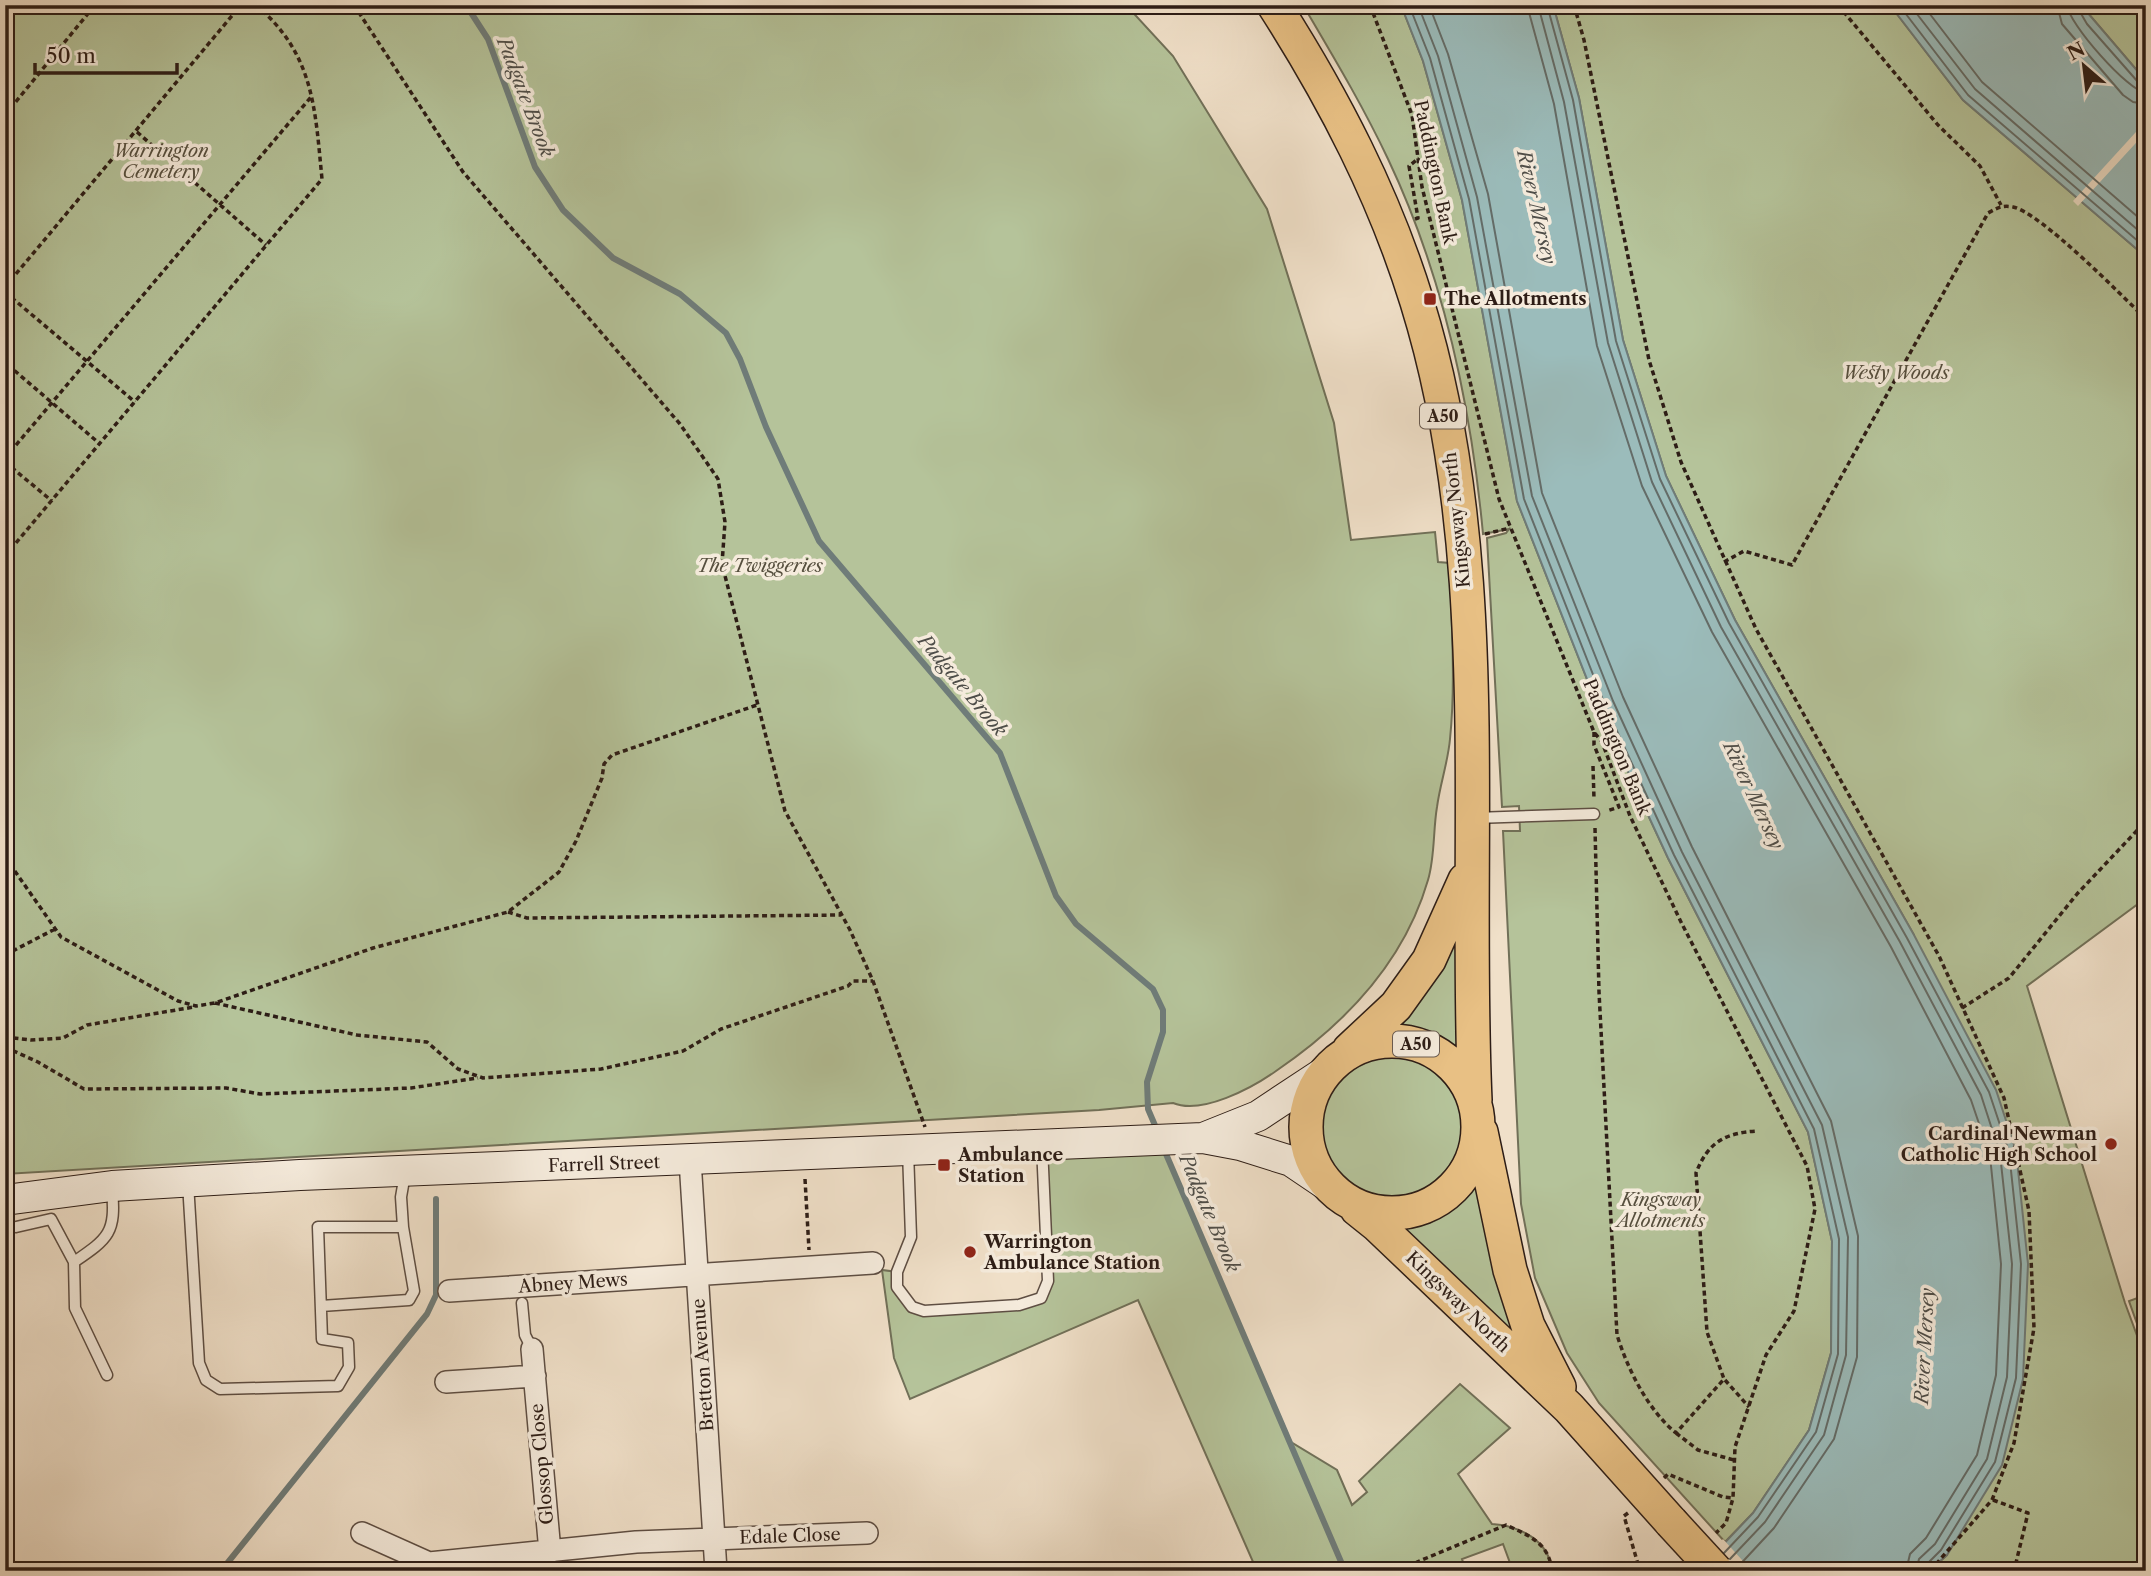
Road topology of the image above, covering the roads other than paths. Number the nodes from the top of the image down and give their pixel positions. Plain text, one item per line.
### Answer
1 (1274, 5) edge
2 (1594, 814) road end
3 (1472, 818) junction
4 (1472, 862) junction
5 (1333, 1064) junction
6 (1477, 1110) junction
7 (1196, 1139) junction
8 (1042, 1146) junction
9 (917, 1151) junction
10 (690, 1160) junction
11 (405, 1172) junction
12 (187, 1181) junction
13 (112, 1186) junction
14 (1336, 1193) junction
15 (11, 1213) edge
16 (403, 1227) junction
17 (74, 1262) junction
18 (873, 1263) dead end
19 (696, 1276) junction
20 (449, 1291) dead end
21 (522, 1303) dead end
22 (321, 1306) junction
23 (533, 1349) joint
24 (107, 1374) dead end
25 (535, 1376) junction
26 (446, 1382) dead end
27 (1569, 1408) junction
28 (362, 1533) dead end
29 (867, 1533) dead end
30 (713, 1539) junction
31 (550, 1552) junction
32 (1711, 1557) edge
33 (716, 1571) edge

1 - 3 main road, Kingsway North / A50
2 - 3 lane
3 - 4 main road, Kingsway North / A50
4 - 5 main road, Kingsway North / A50
4 - 6 main road, Kingsway North / A50
5 - 6 main road, A50
5 - 7 street, Farrell Street
5 - 14 main road, A50
6 - 14 main road, A50
6 - 27 main road, Kingsway North / A50
7 - 8 street, Farrell Street
7 - 14 street, Farrell Street
8 - 9 street, Farrell Street
8 - 9 lane
9 - 10 street, Farrell Street
10 - 11 street, Farrell Street
10 - 19 street, Bretton Avenue
11 - 12 street, Farrell Street
11 - 16 lane
12 - 13 street, Farrell Street
12 - 22 lane
13 - 15 street, Farrell Street
13 - 17 lane
14 - 27 main road, Kingsway North / A50
15 - 17 lane
16 - 22 lane
16 - 22 lane
17 - 24 lane
18 - 19 street, Abney Mews
19 - 20 street, Abney Mews
19 - 30 street, Bretton Avenue
21 - 23 lane
23 - 25 street, Glossop Close
25 - 26 street
25 - 31 street, Glossop Close
27 - 32 main road, Kingsway North / A50, bridge
28 - 31 street, Edale Close
29 - 30 street, Edale Close
30 - 31 street, Edale Close
30 - 33 street, Bretton Avenue

